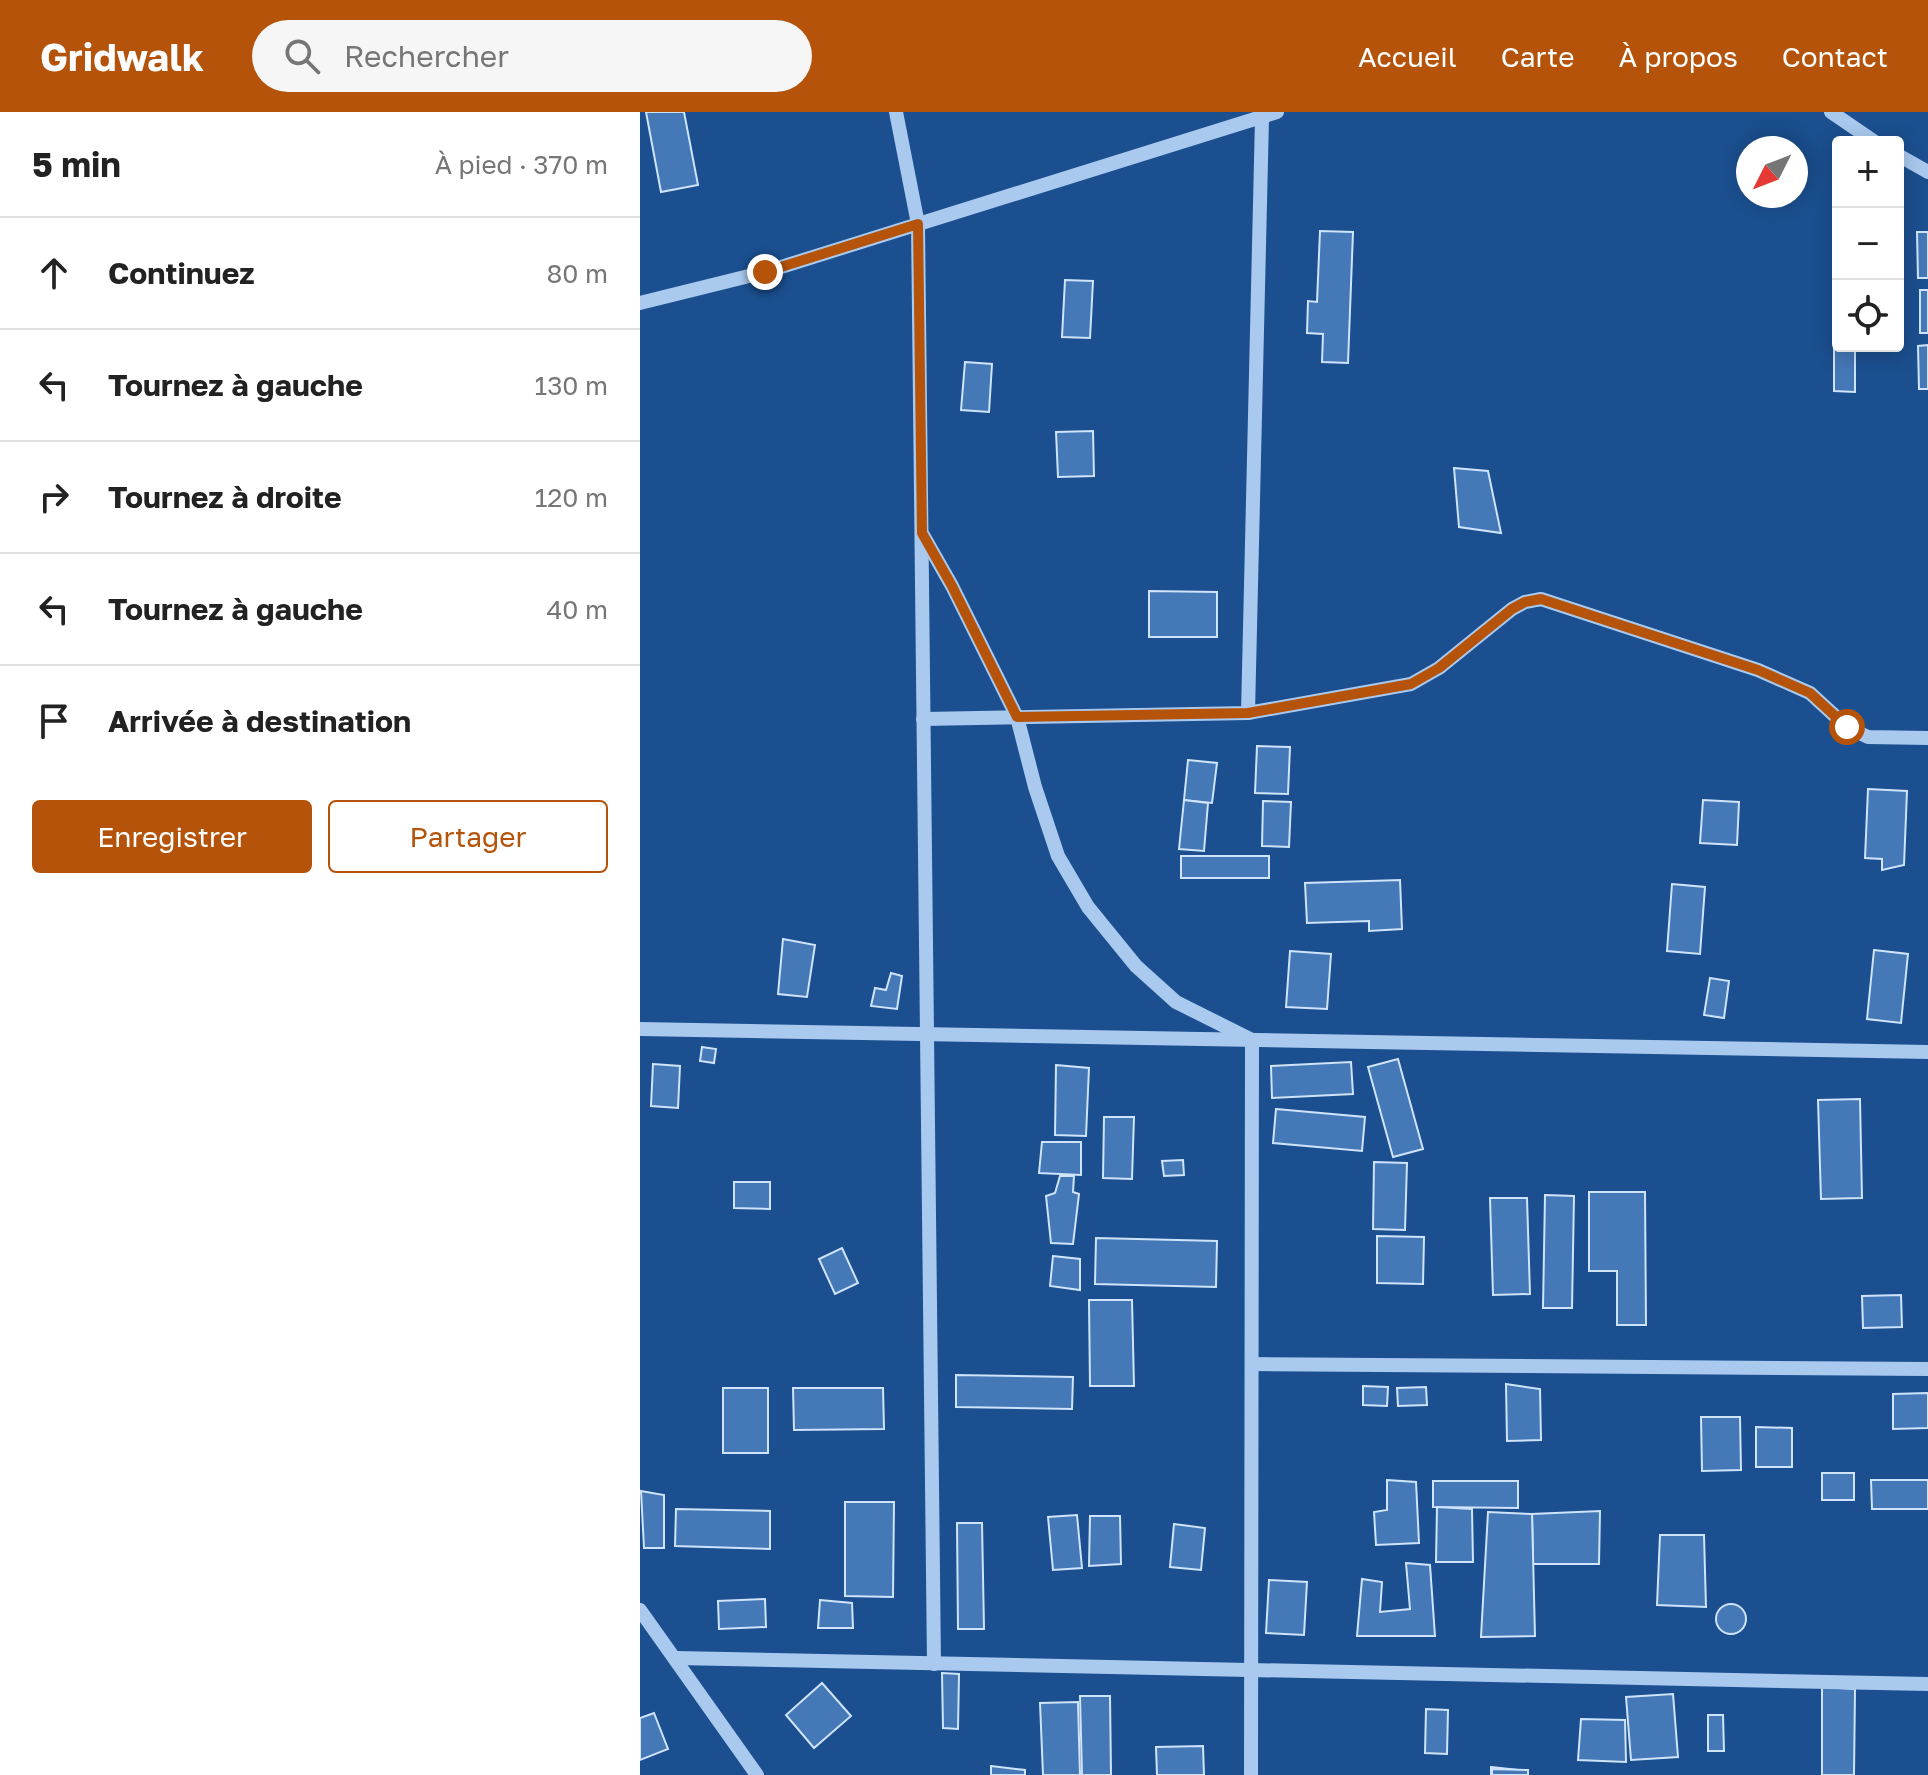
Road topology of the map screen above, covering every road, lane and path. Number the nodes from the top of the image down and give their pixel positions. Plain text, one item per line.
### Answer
1 (896, 112) edge
2 (1277, 112) edge
3 (1831, 112) edge
4 (1262, 118) junction
5 (1866, 136) edge
6 (1904, 158) edge
7 (1928, 172) edge
8 (918, 224) junction
9 (640, 303) edge
10 (922, 533) junction
11 (1248, 713) junction
12 (1017, 717) junction
13 (923, 719) junction
14 (1928, 738) edge
15 (640, 1029) edge
16 (927, 1034) junction
17 (1252, 1040) junction
18 (1928, 1052) edge
19 (1252, 1364) junction
20 (1928, 1369) edge
21 (640, 1610) edge
22 (676, 1658) junction
23 (934, 1664) junction
24 (1252, 1670) junction
25 (1928, 1684) edge
26 (757, 1775) edge
27 (1251, 1775) edge

1 - 8 street
2 - 4 street
3 - 5 street
4 - 8 street
4 - 11 street
6 - 7 street
8 - 9 street
8 - 10 street
10 - 12 street
10 - 13 street
11 - 12 street
11 - 14 street
12 - 13 street
12 - 17 street
13 - 16 street
15 - 16 street
16 - 17 street
16 - 23 street
17 - 18 street
17 - 19 street
19 - 20 street
19 - 24 street
21 - 22 street
22 - 23 street
22 - 26 street
23 - 24 street
24 - 25 street
24 - 27 street

